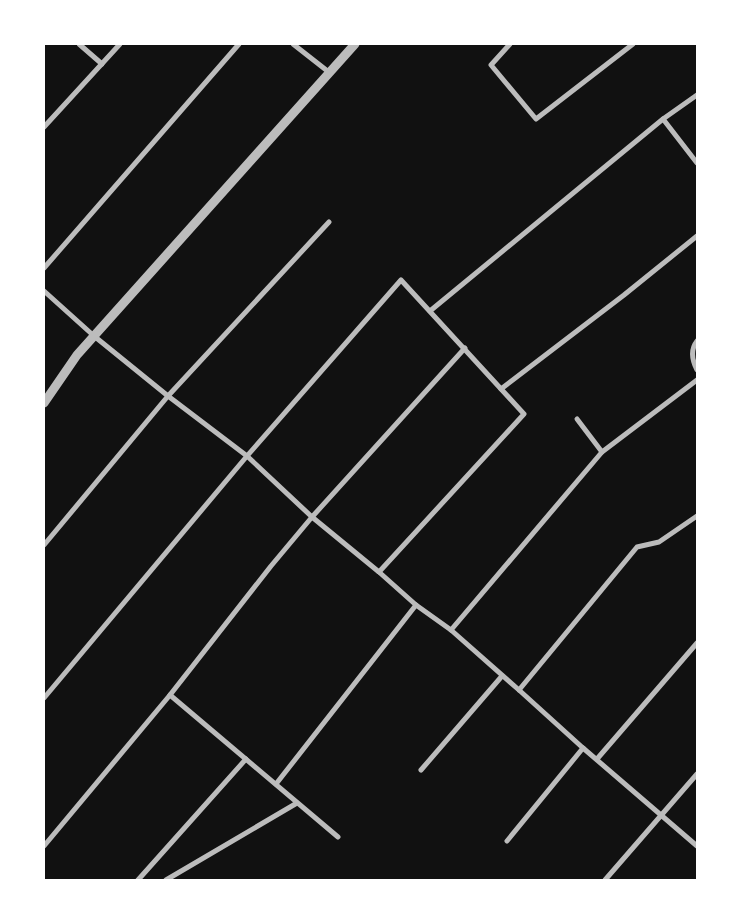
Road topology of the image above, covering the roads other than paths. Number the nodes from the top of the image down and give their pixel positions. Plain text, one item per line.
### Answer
1 (79, 44) edge
2 (120, 44) edge
3 (239, 44) edge
4 (293, 44) edge
5 (355, 44) edge
6 (510, 44) edge
7 (633, 44) edge
8 (102, 64) junction
9 (330, 73) junction
10 (697, 95) edge
11 (663, 119) junction
12 (44, 127) edge
13 (697, 163) edge
14 (329, 222) dead end
15 (697, 236) edge
16 (44, 268) edge
17 (44, 291) edge
18 (430, 311) junction
19 (94, 336) junction
20 (697, 341) edge
21 (465, 348) junction
22 (697, 370) edge
23 (697, 380) edge
24 (54, 386) junction
25 (501, 389) junction
26 (44, 396) edge
27 (168, 396) junction
28 (44, 403) edge
29 (577, 420) dead end
30 (602, 452) junction
31 (247, 456) junction
32 (697, 516) edge
33 (312, 518) junction
34 (44, 545) edge
35 (380, 572) junction
36 (416, 605) junction
37 (451, 630) junction
38 (697, 643) edge
39 (502, 676) junction
40 (519, 690) junction
41 (170, 695) junction
42 (44, 698) edge
43 (583, 748) junction
44 (246, 759) junction
45 (597, 759) junction
46 (421, 770) dead end
47 (697, 774) edge
48 (276, 784) junction
49 (297, 803) junction
50 (661, 815) junction
51 (338, 837) dead end
52 (507, 841) dead end
53 (44, 846) edge
54 (697, 846) edge
55 (138, 880) edge
56 (166, 880) edge
57 (605, 880) edge

1 - 8 street
2 - 8 street
3 - 16 street
4 - 9 street
5 - 9 street
6 - 7 street
8 - 12 street
9 - 19 street
10 - 11 street
11 - 13 street
11 - 18 street
14 - 27 street
15 - 25 street
17 - 19 street
18 - 21 street
18 - 31 street
19 - 24 street
19 - 27 street
20 - 22 street
21 - 25 street
21 - 33 street
23 - 30 street
24 - 26 street
24 - 28 street
25 - 35 street
27 - 31 street
27 - 34 street
29 - 30 street
30 - 37 street
31 - 33 street
31 - 42 street
32 - 40 street
33 - 35 street
33 - 41 street
35 - 36 street
36 - 37 street
36 - 48 street
37 - 39 street
38 - 45 street
39 - 40 street
39 - 46 street
40 - 43 street
41 - 44 street
41 - 53 street
43 - 45 street
43 - 52 street
44 - 48 street
44 - 55 street
45 - 50 street
47 - 50 street
48 - 49 street
49 - 51 street
49 - 56 street
50 - 54 street
50 - 57 street

